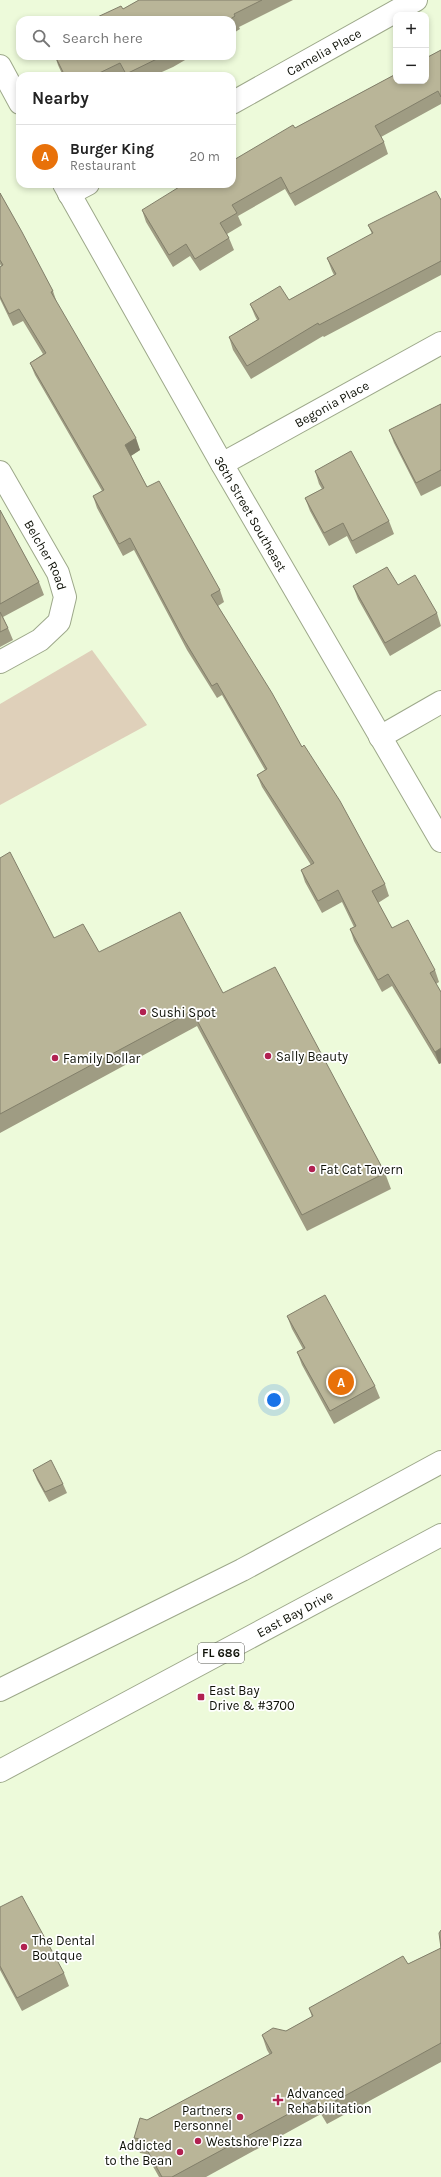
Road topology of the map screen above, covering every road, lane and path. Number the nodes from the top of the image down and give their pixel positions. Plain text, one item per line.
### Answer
1 (416, 0) edge
2 (0, 66) edge
3 (16, 96) edge
4 (236, 101) edge
5 (67, 189) edge
6 (441, 343) edge
7 (222, 464) junction
8 (0, 472) edge
9 (0, 662) edge
10 (441, 702) edge
11 (380, 737) junction
12 (441, 841) edge
13 (441, 1462) edge
14 (441, 1535) edge
15 (0, 1690) edge
16 (0, 1772) edge

1 - 4 street, Camelia Place
2 - 3 street
5 - 7 street, 36th Street Southeast
6 - 7 street, Begonia Place
7 - 11 street, 36th Street Southeast
8 - 9 street, Belcher Road
10 - 11 street
11 - 12 street, 36th Street Southeast
13 - 15 street
14 - 16 street, East Bay Drive / FL 686

